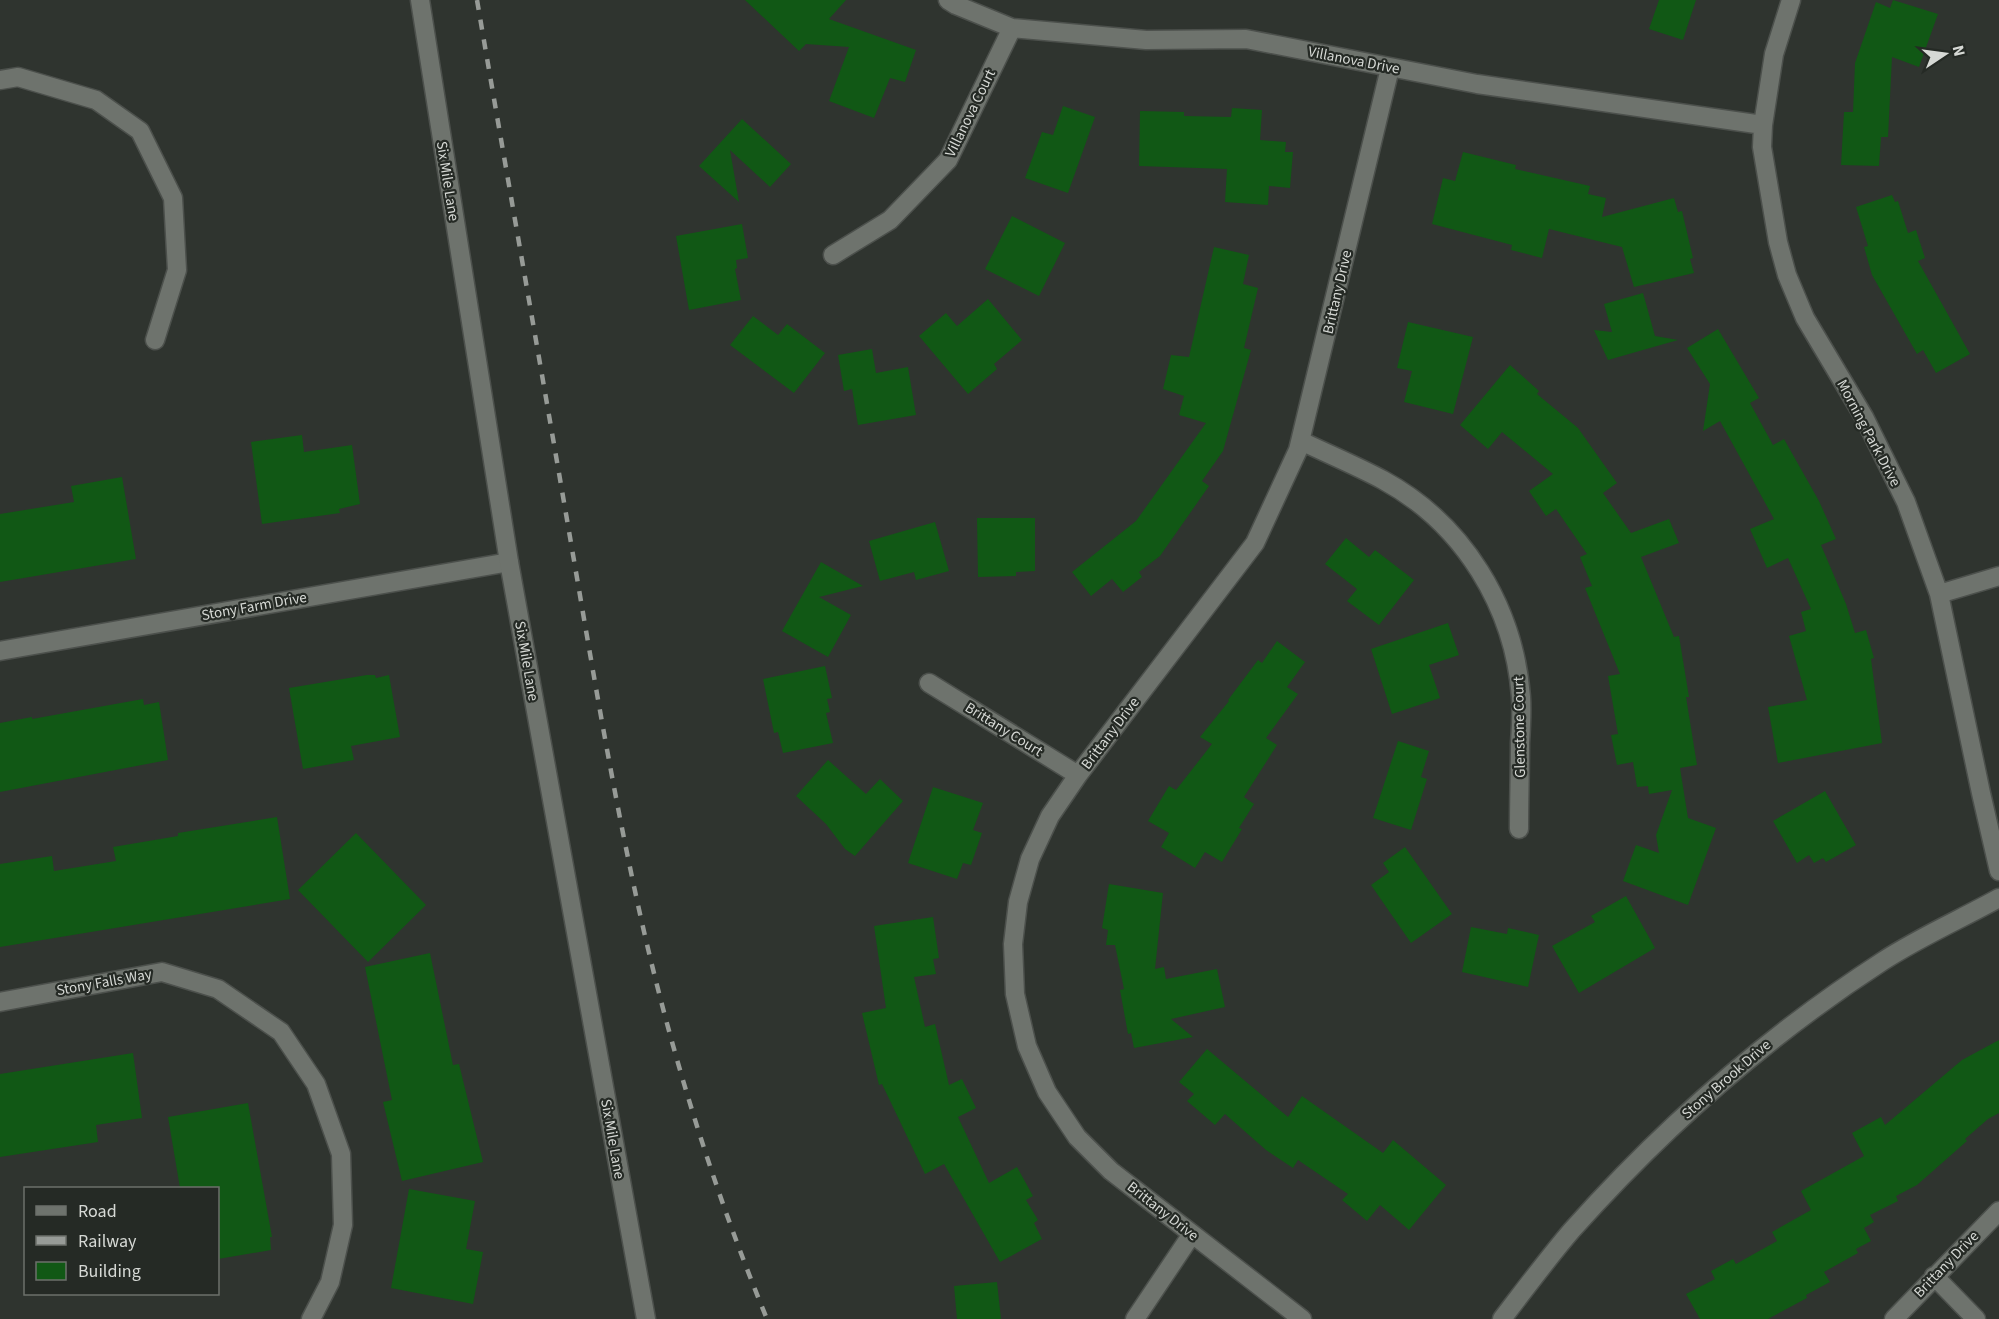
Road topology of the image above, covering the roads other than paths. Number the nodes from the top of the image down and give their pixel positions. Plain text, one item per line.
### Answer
1 (420, 0) edge
2 (948, 0) edge
3 (1791, 0) edge
4 (1012, 28) junction
5 (1390, 68) junction
6 (0, 80) edge
7 (1763, 125) junction
8 (833, 255) dead end
9 (155, 340) dead end
10 (1301, 441) junction
11 (509, 562) junction
12 (1999, 576) edge
13 (1939, 594) junction
14 (0, 651) edge
15 (929, 683) dead end
16 (1078, 775) junction
17 (1519, 829) dead end
18 (1999, 871) edge
19 (1999, 898) edge
20 (0, 1002) edge
21 (1999, 1210) edge
22 (1192, 1234) junction
23 (1934, 1276) junction
24 (311, 1319) edge
25 (646, 1319) edge
26 (1135, 1319) edge
27 (1302, 1319) edge
28 (1502, 1319) edge
29 (1894, 1319) edge
30 (1976, 1319) edge

1 - 11 street, Six Mile Lane
2 - 4 street, Villanova Drive
3 - 7 street, Morning Park Drive
4 - 5 street, Villanova Drive
4 - 8 street, Villanova Court
5 - 7 street, Villanova Drive
5 - 10 street, Brittany Drive
6 - 9 street
7 - 13 street, Morning Park Drive
10 - 16 street, Brittany Drive
10 - 17 street, Glenstone Court
11 - 14 street, Stony Farm Drive
11 - 25 street, Six Mile Lane
12 - 13 street
13 - 18 street, Morning Park Drive
15 - 16 street, Brittany Court
16 - 22 street, Brittany Drive
19 - 28 street, Stony Brook Drive
20 - 24 street, Stony Falls Way
21 - 23 street, Brittany Drive
22 - 26 street
22 - 27 street, Brittany Drive
23 - 29 street, Brittany Drive
23 - 30 street

